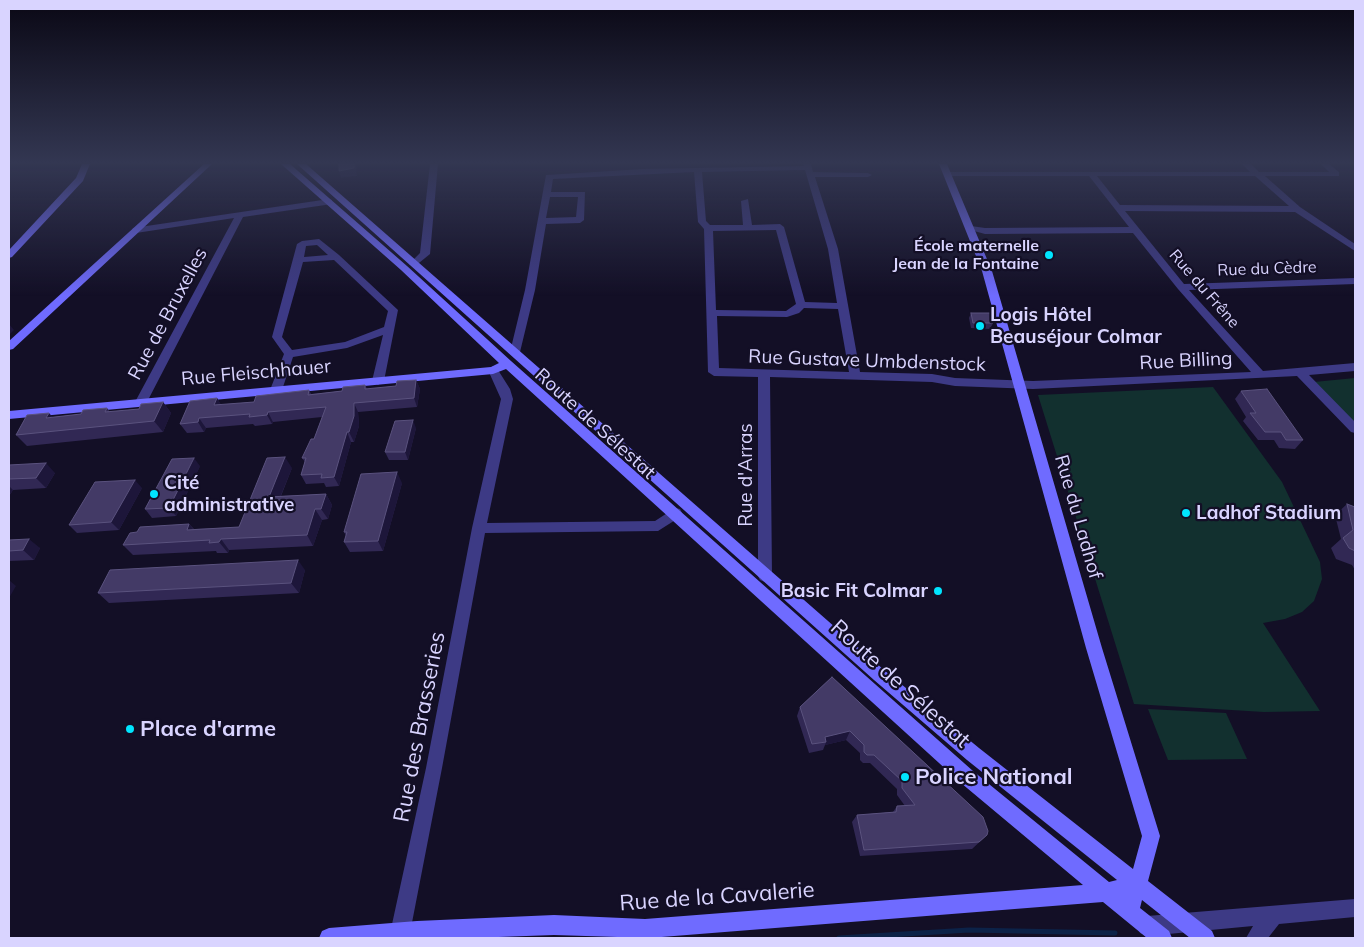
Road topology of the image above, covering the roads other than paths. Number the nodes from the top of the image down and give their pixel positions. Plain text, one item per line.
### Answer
1 (53, 208) edge
2 (160, 208) edge
3 (287, 208) edge
4 (336, 208) edge
5 (351, 208) edge
6 (430, 208) edge
7 (544, 208) edge
8 (581, 208) edge
9 (701, 208) edge
10 (746, 208) edge
11 (820, 208) edge
12 (962, 208) edge
13 (1117, 208) edge
14 (1152, 208) edge
15 (1297, 209) joint
16 (240, 215) junction
17 (542, 221) junction
18 (748, 227) junction
19 (708, 228) junction
20 (971, 229) junction
21 (136, 230) junction
22 (1134, 230) junction
23 (426, 247) junction
24 (1355, 248) edge
25 (9, 255) edge
26 (336, 256) junction
27 (406, 256) junction
28 (299, 260) junction
29 (414, 264) junction
30 (404, 268) junction
31 (1355, 281) edge
32 (1180, 287) junction
33 (801, 305) junction
34 (844, 306) junction
35 (711, 314) junction
36 (388, 329) junction
37 (9, 347) edge
38 (289, 354) junction
39 (505, 362) junction
40 (1355, 367) edge
41 (1299, 371) junction
42 (764, 374) junction
43 (1260, 375) junction
44 (855, 376) junction
45 (378, 381) junction
46 (1018, 385) junction
47 (276, 390) junction
48 (142, 402) junction
49 (9, 415) edge
50 (1355, 429) edge
51 (675, 513) junction
52 (479, 528) junction
53 (760, 581) junction
54 (1138, 884) junction
55 (1106, 892) junction
56 (1355, 908) edge
57 (1130, 911) junction
58 (1273, 916) junction
59 (1186, 923) junction
60 (1147, 926) junction
61 (645, 934) edge
62 (400, 936) edge
63 (329, 938) edge
64 (1162, 938) edge
65 (1205, 938) edge
66 (1256, 938) edge

1 - 25 main road
2 - 21 main road
3 - 16 street
4 - 30 main road, Route de Sélestat
5 - 27 main road, Route de Sélestat
6 - 23 street
7 - 17 street
8 - 17 street
9 - 19 street
10 - 18 street
11 - 34 street
12 - 20 main road, Rue du Ladhof
13 - 22 street, Rue du Frêne
14 - 15 street
15 - 24 street
16 - 21 street
16 - 48 street, Rue de Bruxelles
17 - 39 street
18 - 19 street
18 - 33 street
19 - 35 street
20 - 22 street
20 - 46 main road, Rue du Ladhof
21 - 37 main road
22 - 32 street, Rue du Frêne
23 - 27 street
23 - 29 street
26 - 28 street
26 - 28 street
26 - 36 street
27 - 29 main road, Route de Sélestat
28 - 38 street
29 - 30 main road
29 - 39 main road, Route de Sélestat
30 - 39 main road, Route de Sélestat
31 - 32 street, Rue du Cèdre
32 - 43 street, Rue du Frêne
33 - 34 street
33 - 35 street
34 - 44 street
35 - 42 street, Rue Gustave Umbdenstock
36 - 38 street
36 - 45 street
38 - 47 street
39 - 45 main road, Rue Fleischhauer
39 - 51 main road, Route de Sélestat
39 - 52 street, Rue des Brasseries
39 - 53 main road, Route de Sélestat
40 - 41 street, Rue Billing
41 - 43 street, Rue Billing
41 - 50 street
42 - 44 street, Rue Gustave Umbdenstock
42 - 53 street, Rue d'Arras
43 - 46 street, Rue Billing
44 - 46 street, Rue Gustave Umbdenstock
45 - 47 main road, Rue Fleischhauer
46 - 54 main road, Rue du Ladhof
47 - 48 main road, Rue Fleischhauer
48 - 49 main road, Rue Fleischhauer
51 - 52 street
51 - 53 main road, Route de Sélestat
52 - 62 street, Rue des Brasseries
53 - 54 main road, Route de Sélestat
53 - 55 main road, Route de Sélestat
54 - 55 main road, Rue de la Cavalerie
54 - 57 main road, Rue du Ladhof
54 - 59 main road, Route de Sélestat
55 - 57 main road, Route de Sélestat
55 - 61 main road, Rue de la Cavalerie
56 - 58 street
57 - 60 main road, Route de Sélestat
58 - 59 street
58 - 66 street
59 - 60 street
59 - 65 main road, Route de Sélestat
60 - 64 main road, Route de Sélestat
61 - 62 main road, Rue de la Cavalerie
62 - 63 main road, Rue de la Cavalerie

